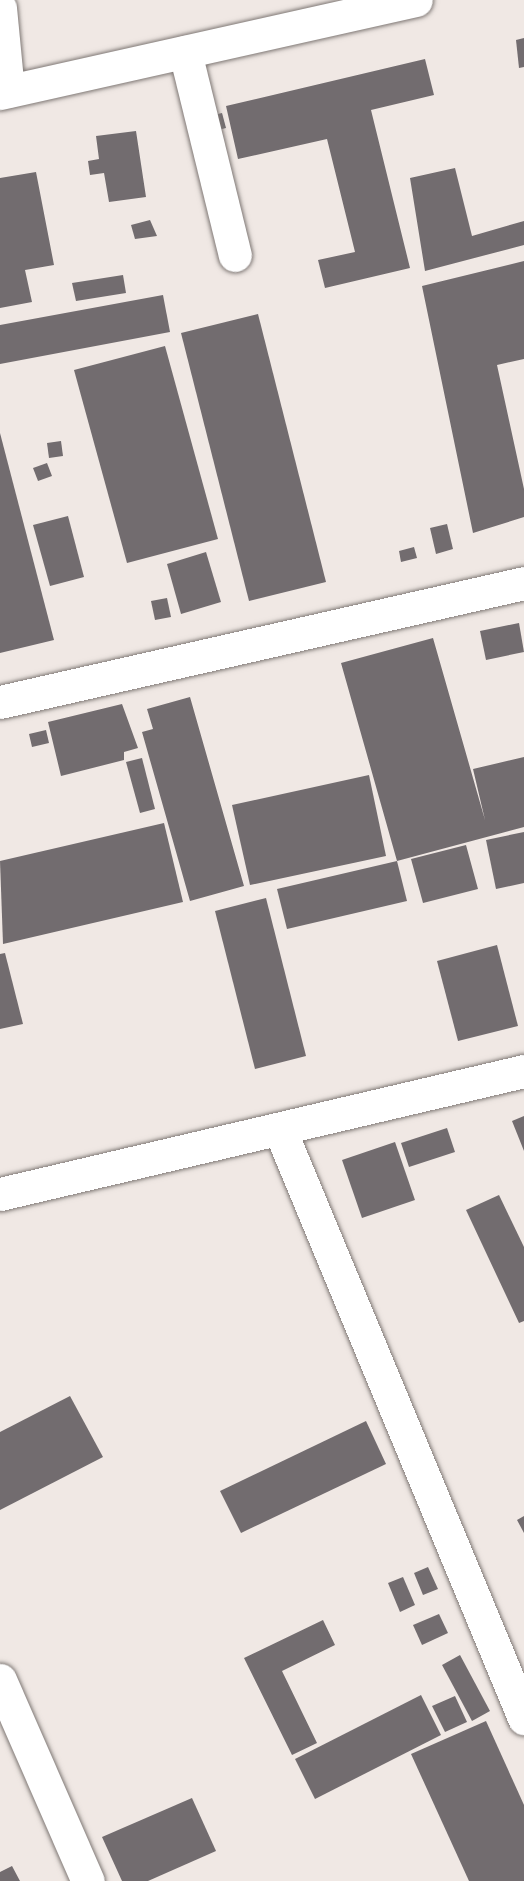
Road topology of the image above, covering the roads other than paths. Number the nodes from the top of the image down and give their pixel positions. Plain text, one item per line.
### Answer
1 (416, 0) edge
2 (0, 8) edge
3 (185, 52) junction
4 (4, 92) edge
5 (235, 255) dead end
6 (524, 583) edge
7 (0, 702) edge
8 (524, 1071) edge
9 (280, 1130) junction
10 (0, 1194) edge
11 (0, 1680) edge
12 (524, 1718) edge
13 (88, 1881) edge

1 - 3 street
2 - 4 street
3 - 4 street
3 - 5 street
6 - 7 street
8 - 9 street
9 - 10 street
9 - 12 street
11 - 13 street

